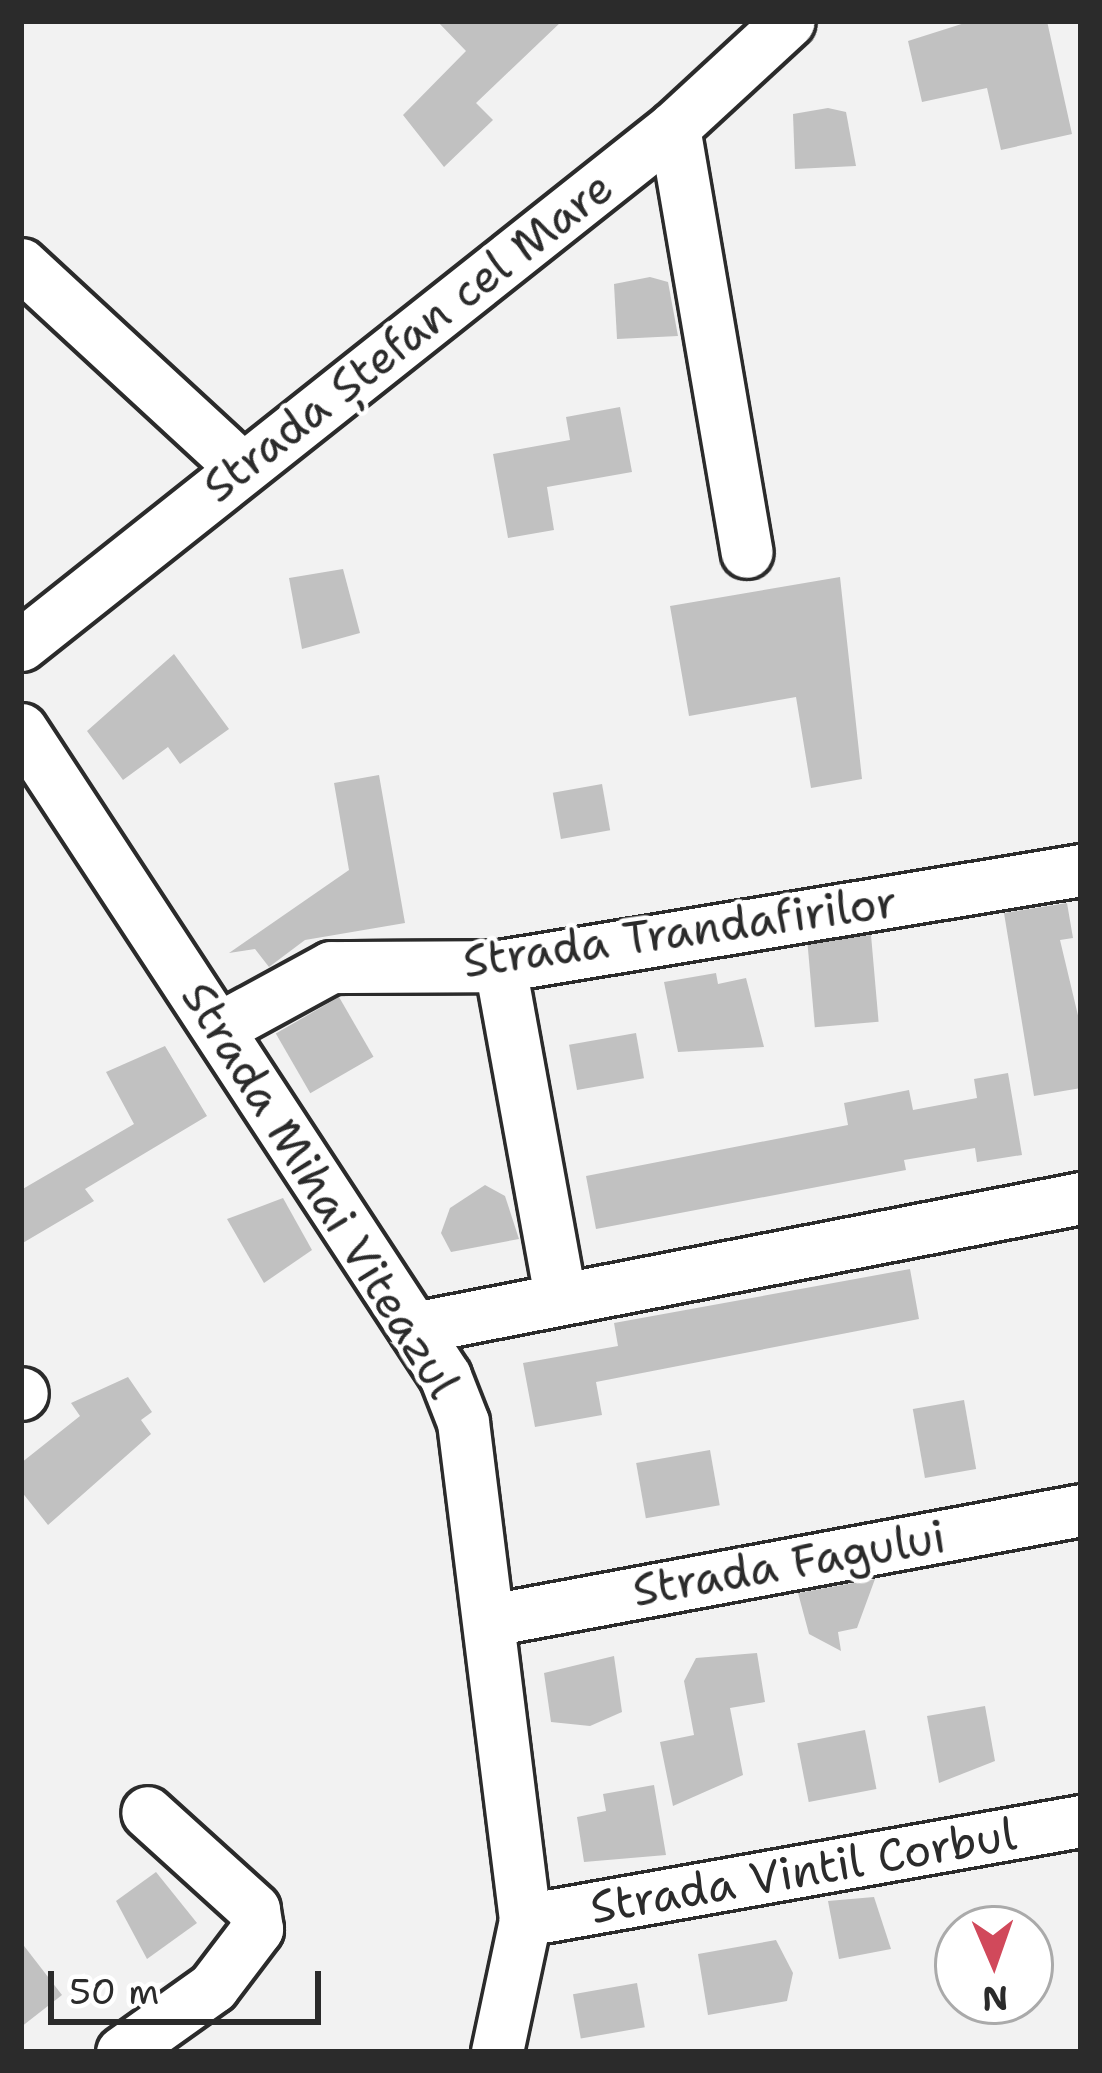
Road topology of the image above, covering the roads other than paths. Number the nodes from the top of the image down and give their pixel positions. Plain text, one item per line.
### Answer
1 (789, 21) edge
2 (674, 127) junction
3 (21, 264) edge
4 (241, 467) junction
5 (747, 552) dead end
6 (21, 645) edge
7 (21, 729) edge
8 (1081, 870) edge
9 (500, 966) junction
10 (221, 1027) junction
11 (1081, 1198) edge
12 (560, 1297) junction
13 (414, 1328) junction
14 (1081, 1510) edge
15 (496, 1618) junction
16 (147, 1812) dead end
17 (1081, 1821) edge
18 (525, 1920) junction
19 (122, 2052) edge
20 (497, 2052) edge

1 - 2 street, Strada Ștefan cel Mare
2 - 4 street, Strada Ștefan cel Mare
2 - 5 street
3 - 4 street
4 - 6 street, Strada Ștefan cel Mare
7 - 10 street, Strada Mihai Viteazul
8 - 9 street, Strada Trandafirilor
9 - 10 street, Strada Trandafirilor
9 - 12 street
10 - 13 street, Strada Mihai Viteazul
11 - 12 street
12 - 13 street
13 - 15 street, Strada Mihai Viteazul
14 - 15 street, Strada Fagului
15 - 18 street, Strada Mihai Viteazul
16 - 19 street
17 - 18 street, Strada Vintil Corbul
18 - 20 street, Strada Mihai Viteazul

